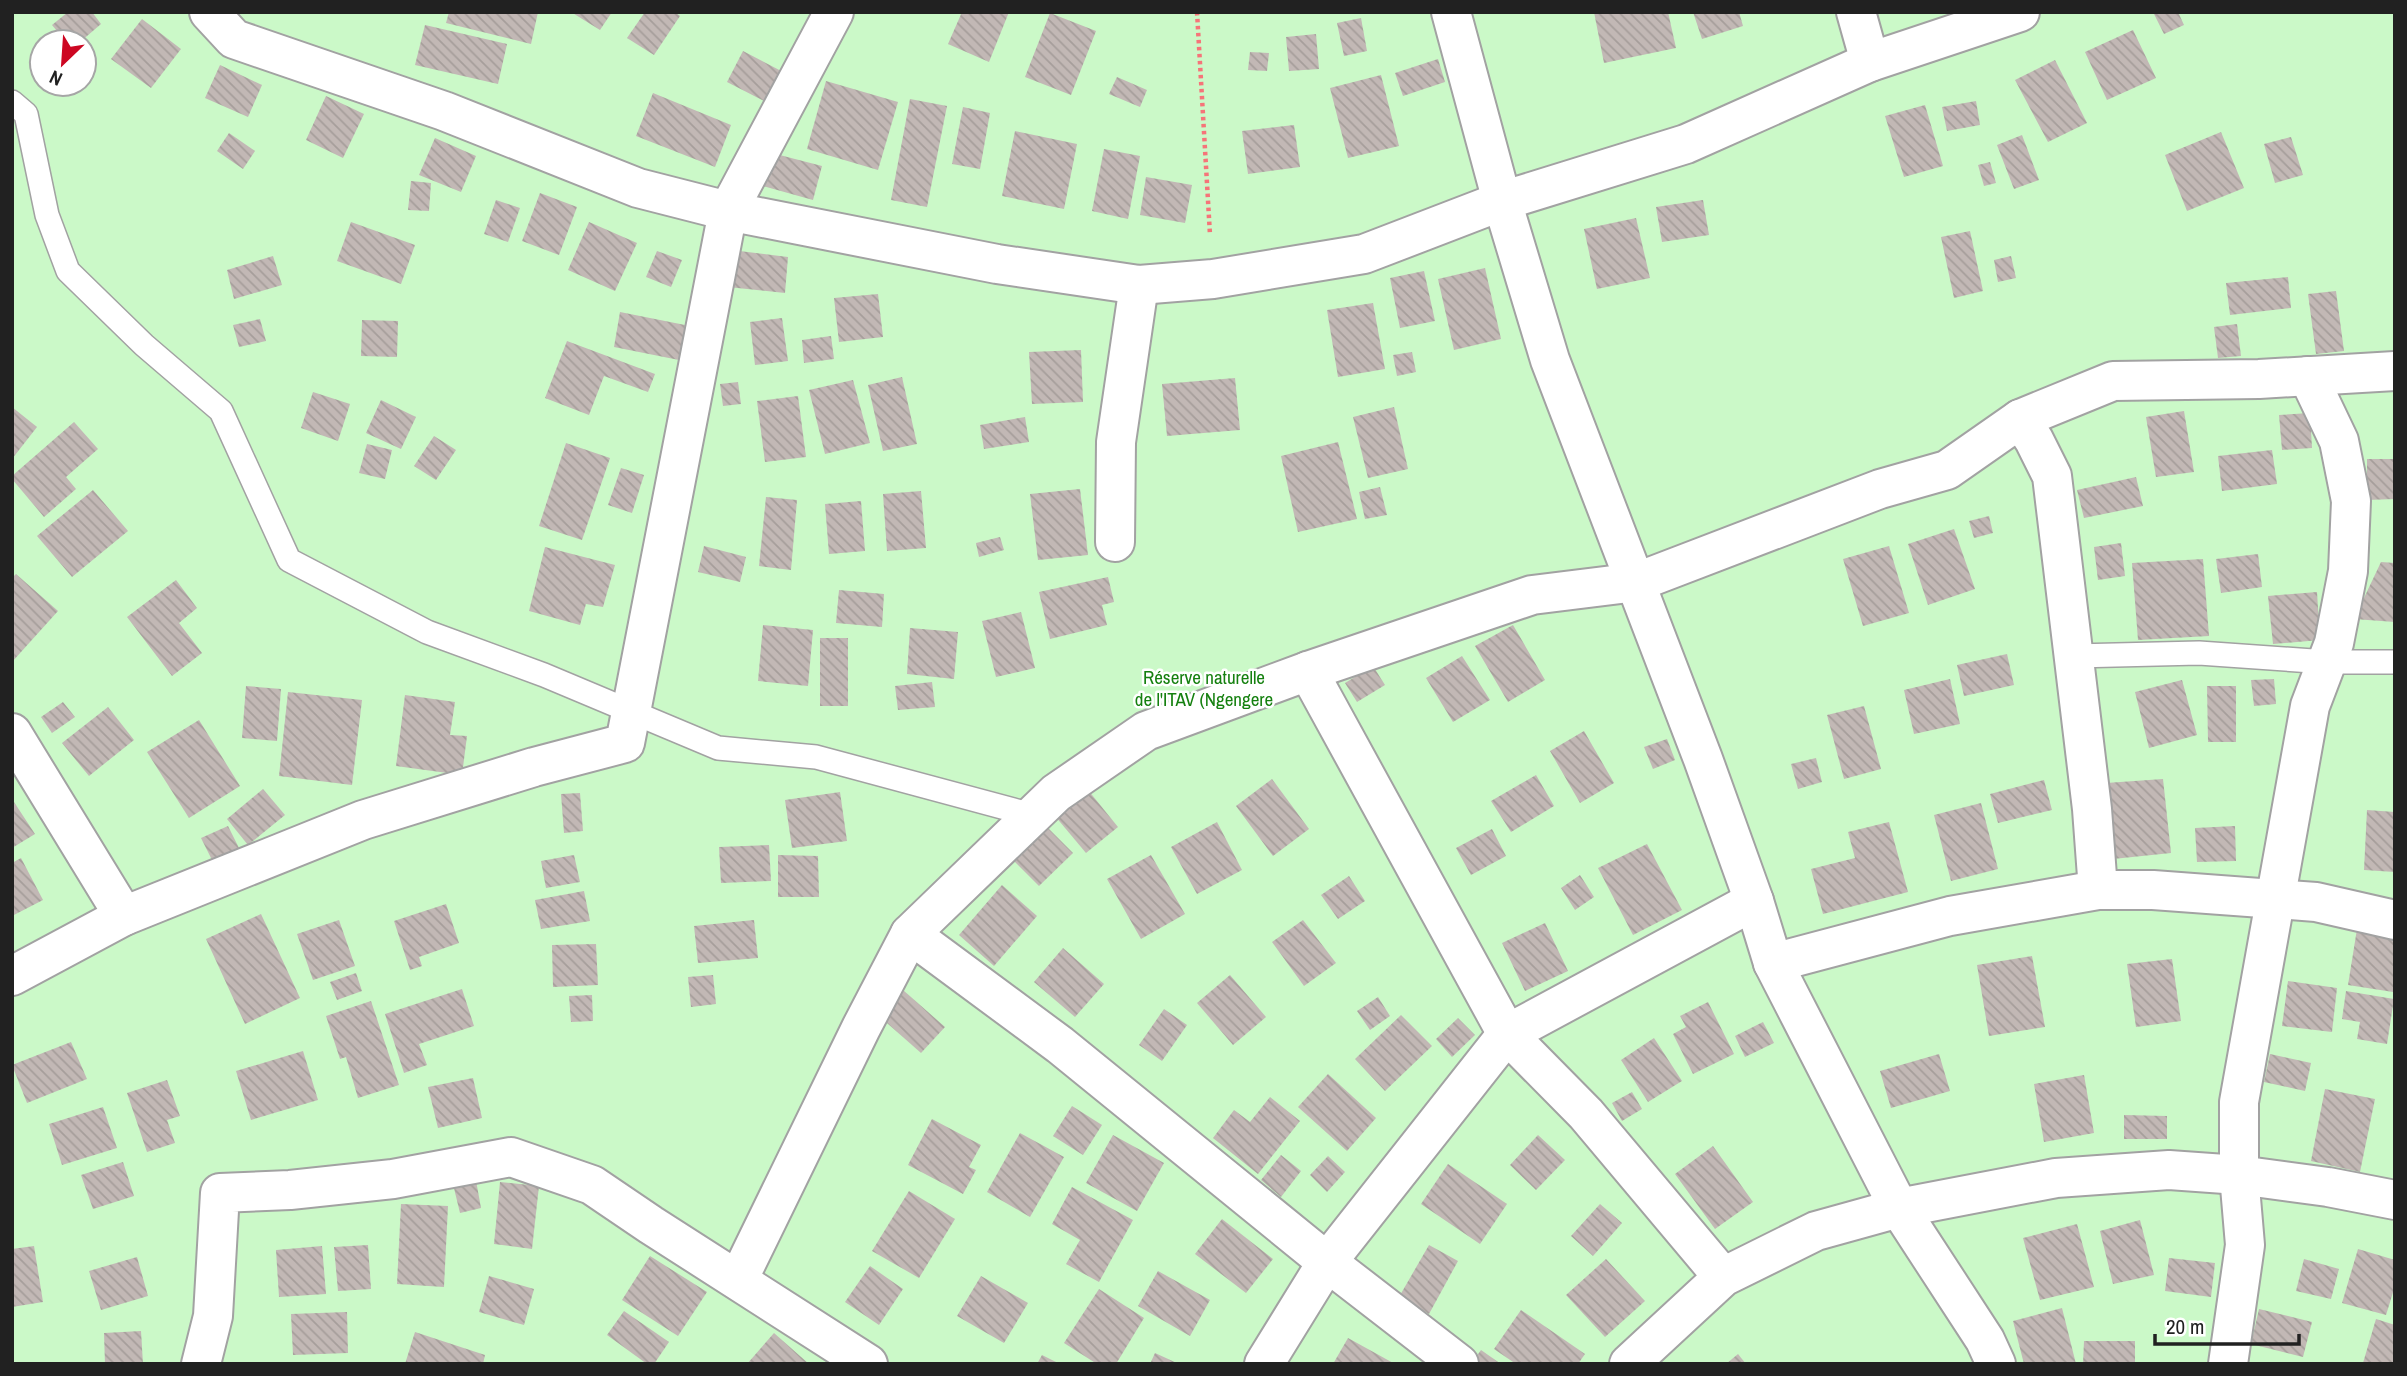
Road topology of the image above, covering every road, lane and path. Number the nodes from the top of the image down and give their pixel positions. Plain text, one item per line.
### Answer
1 (209, 12) edge
2 (834, 12) edge
3 (1197, 12) edge
4 (1451, 12) edge
5 (1856, 12) edge
6 (2020, 12) edge
7 (1870, 62) junction
8 (12, 102) edge
9 (1502, 201) junction
10 (728, 211) junction
11 (1213, 279) junction
12 (1139, 285) junction
13 (2395, 371) edge
14 (2308, 376) junction
15 (2020, 419) junction
16 (1115, 542) dead end
17 (1637, 582) junction
18 (2074, 656) junction
19 (2327, 662) junction
20 (2395, 662) edge
21 (1308, 670) junction
22 (631, 711) junction
23 (12, 733) edge
24 (1032, 815) junction
25 (2098, 890) junction
26 (2275, 899) junction
27 (1754, 901) junction
28 (124, 916) junction
29 (2395, 920) edge
30 (910, 934) junction
31 (1773, 964) junction
32 (12, 976) edge
33 (1507, 1034) junction
34 (2239, 1175) junction
35 (2395, 1200) edge
36 (1899, 1208) junction
37 (1327, 1262) junction
38 (1723, 1277) junction
39 (738, 1280) junction
40 (201, 1364) edge
41 (868, 1364) edge
42 (1264, 1364) edge
43 (1459, 1364) edge
44 (1629, 1364) edge
45 (1996, 1364) edge
46 (2228, 1364) edge

1 - 10 street
2 - 10 street
3 - 11 path
4 - 9 street
5 - 7 street
6 - 7 street
7 - 9 street
8 - 22 lane
9 - 11 street
9 - 17 street
10 - 12 street
10 - 22 street
11 - 12 street
12 - 16 street
13 - 14 street
14 - 15 street
14 - 19 street
15 - 17 street
15 - 18 street
17 - 21 street
17 - 27 street
18 - 19 lane
18 - 25 street
19 - 20 lane
19 - 26 street
21 - 24 street
21 - 33 street
22 - 24 lane
22 - 28 street
23 - 28 street
24 - 30 street
25 - 26 street
25 - 31 street
26 - 29 street
26 - 34 street
27 - 31 street
27 - 33 street
28 - 32 street
30 - 37 street
30 - 39 street
31 - 36 street
33 - 37 street
33 - 38 street
34 - 35 street
34 - 36 street
34 - 46 street
36 - 38 street
36 - 45 street
37 - 42 street
37 - 43 street
38 - 44 street
39 - 40 street
39 - 41 street

